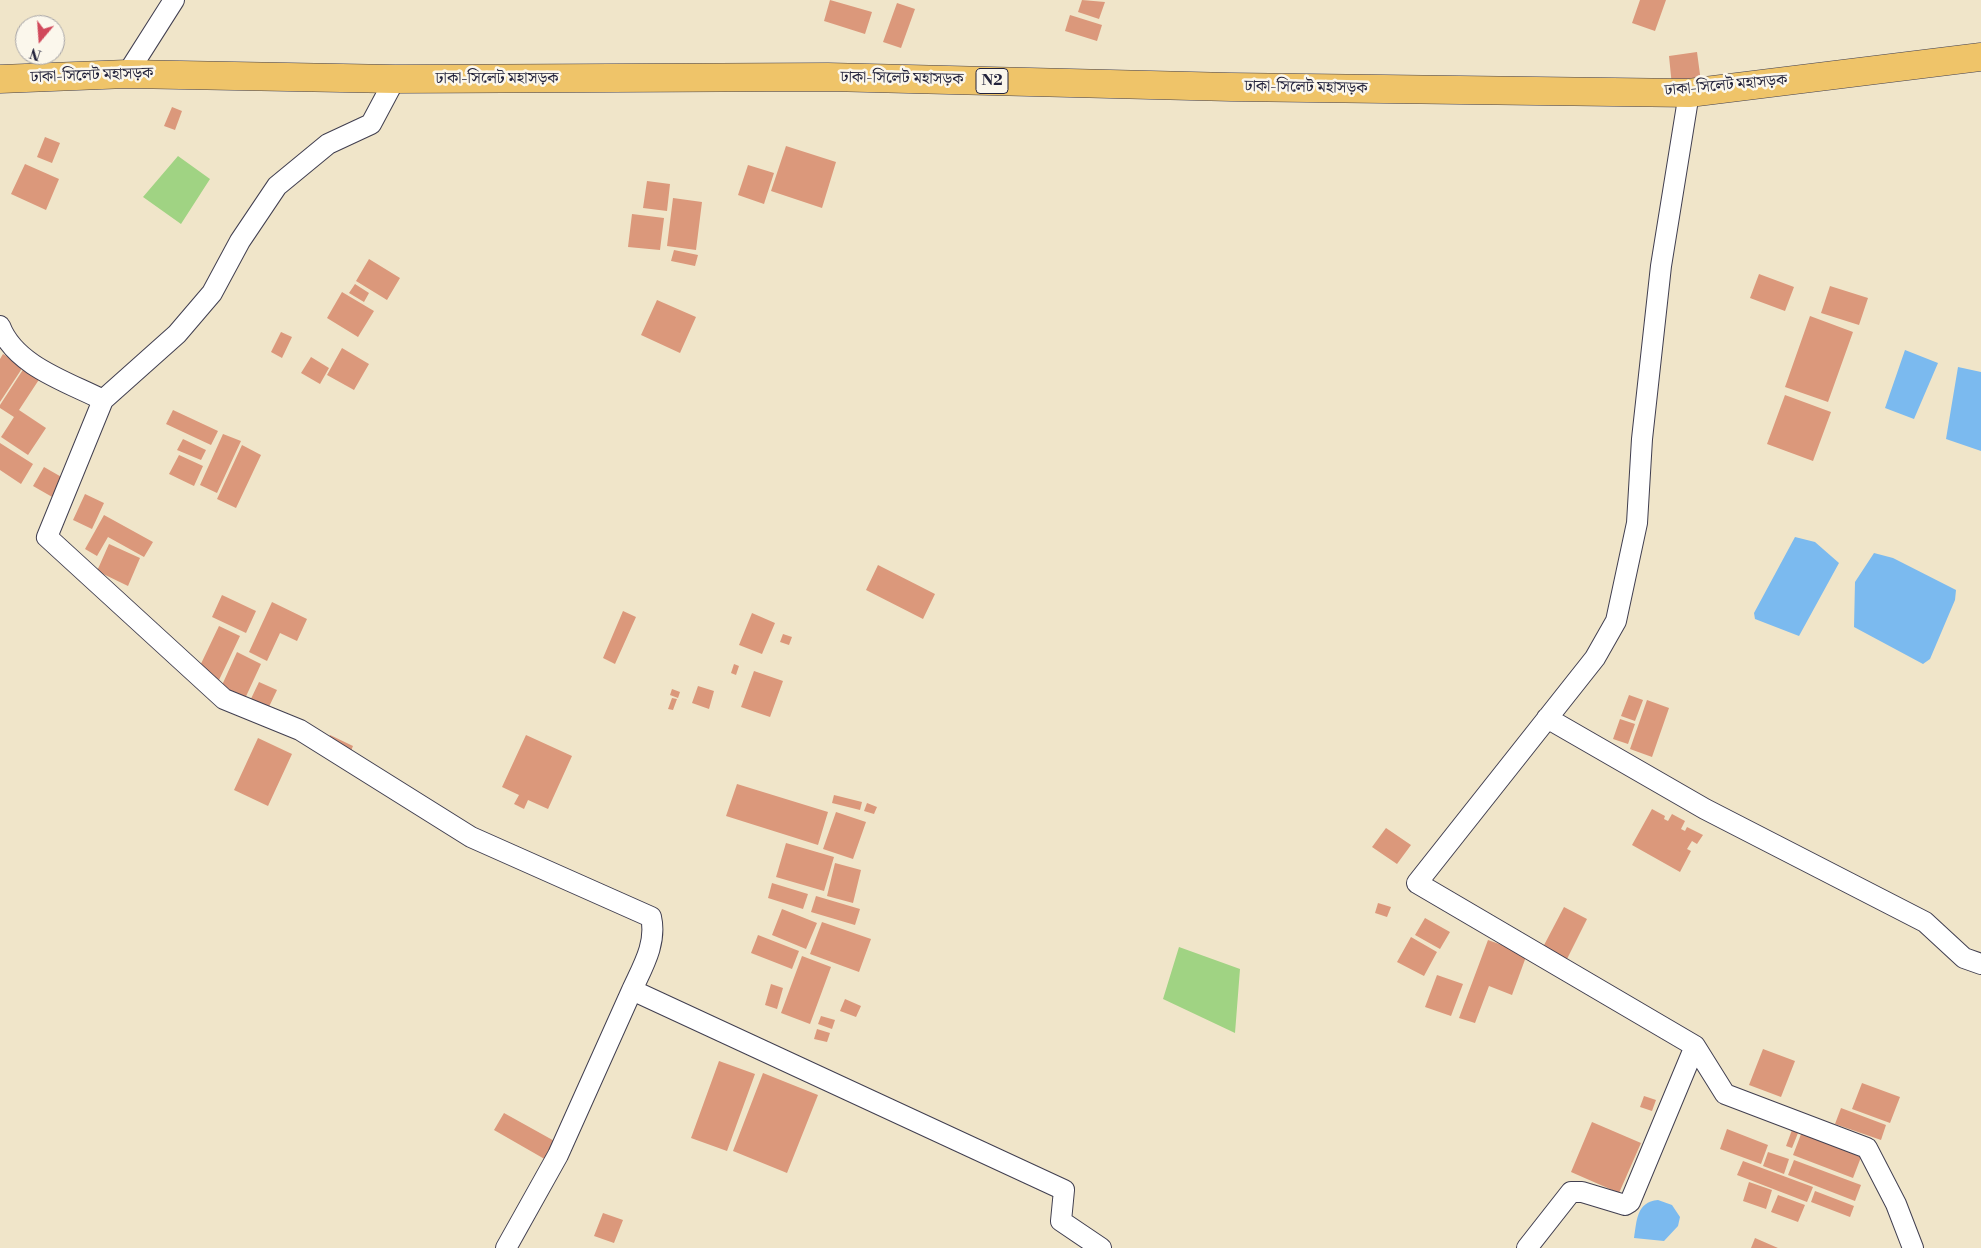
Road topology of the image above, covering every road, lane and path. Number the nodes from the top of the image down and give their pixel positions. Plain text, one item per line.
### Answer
1 (174, 0) edge
2 (1981, 57) edge
3 (126, 74) junction
4 (0, 79) edge
5 (395, 79) junction
6 (1689, 93) junction
7 (0, 326) edge
8 (103, 400) junction
9 (1547, 718) junction
10 (1981, 964) edge
11 (632, 990) junction
12 (1695, 1046) junction
13 (506, 1248) edge
14 (1101, 1248) edge
15 (1527, 1248) edge
16 (1913, 1248) edge

1 - 3 street
2 - 6 highway, ঢাকা-সিলেট মহাসড়ক / N2
3 - 4 highway, ঢাকা-সিলেট মহাসড়ক / N2
3 - 5 highway, ঢাকা-সিলেট মহাসড়ক / N2
5 - 6 highway, ঢাকা-সিলেট মহাসড়ক / N2
5 - 8 street
6 - 9 street
7 - 8 street
8 - 11 street
9 - 10 street
9 - 12 street
11 - 13 street
11 - 14 street
12 - 15 street
12 - 16 street

